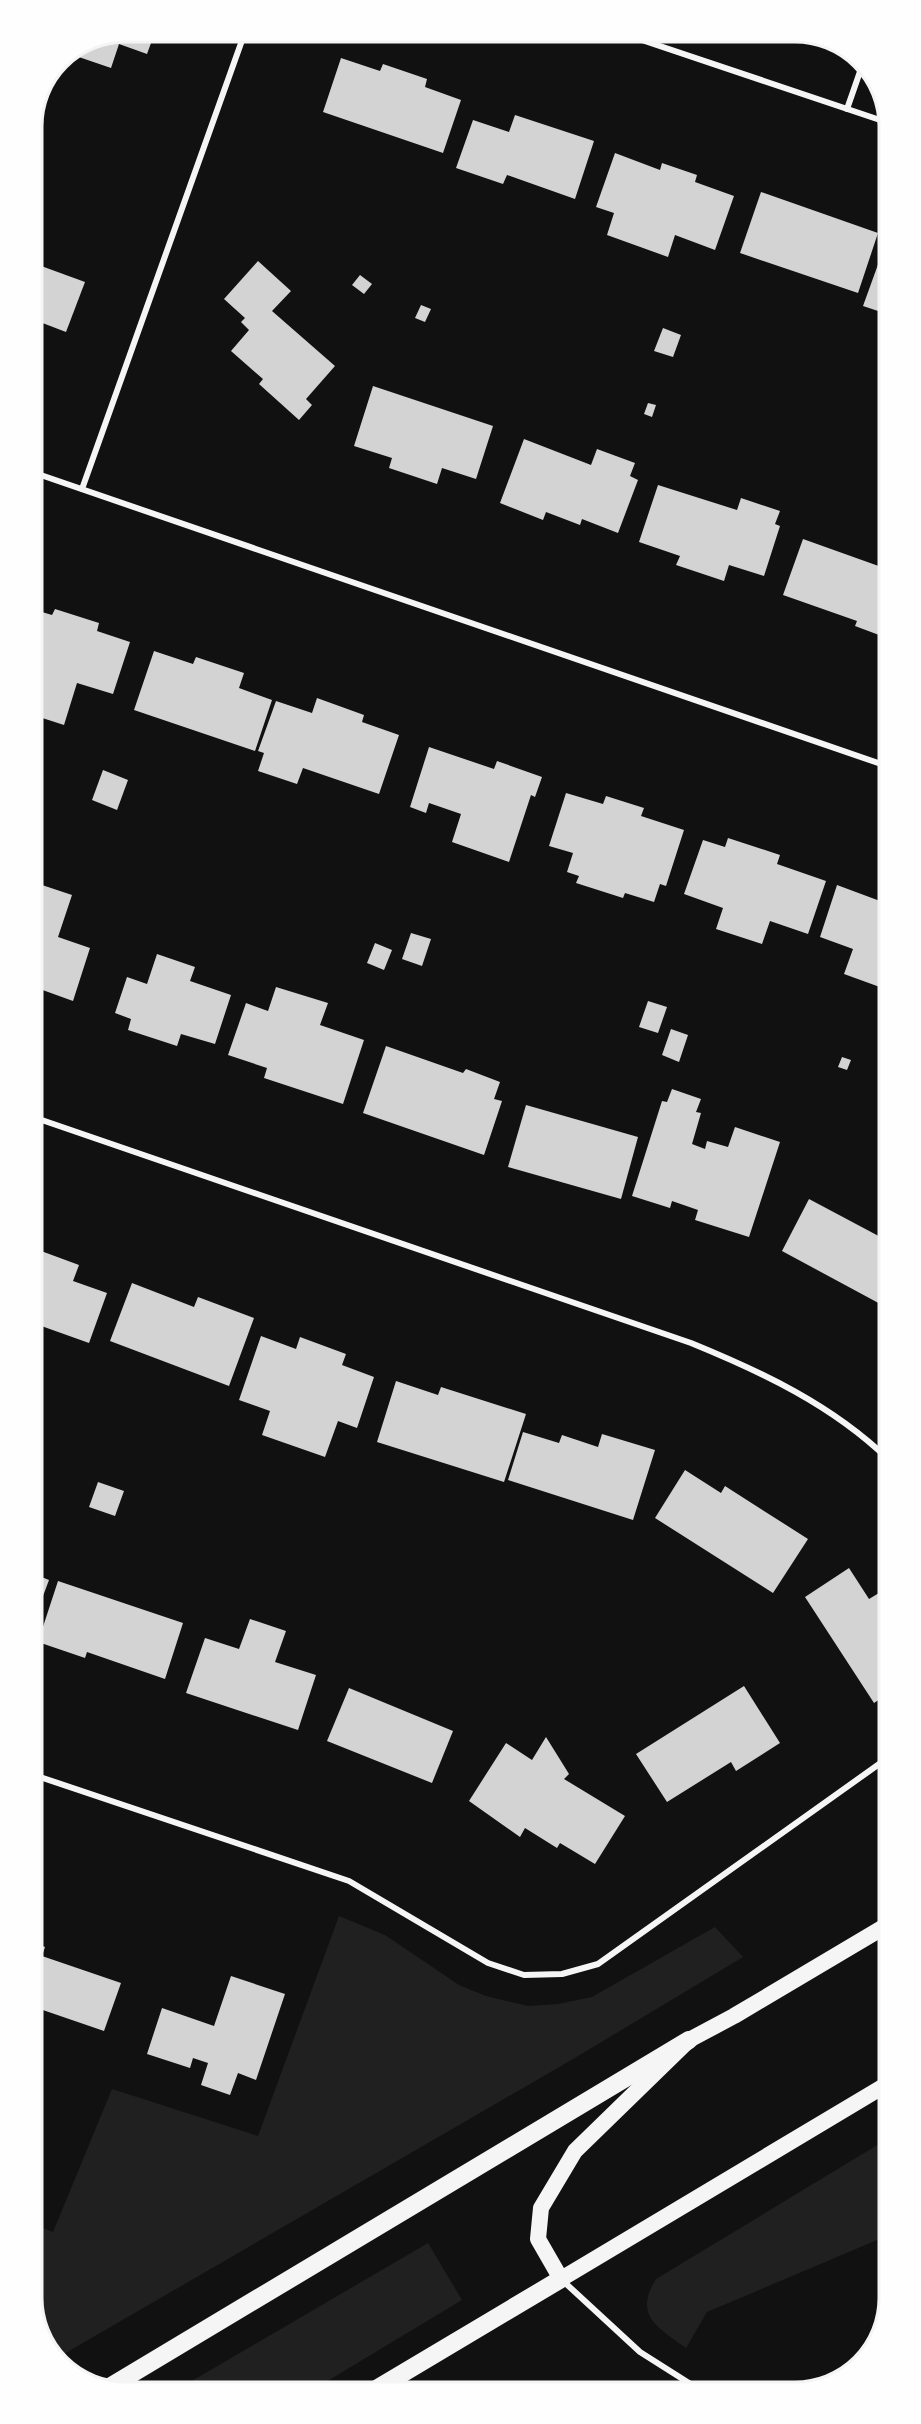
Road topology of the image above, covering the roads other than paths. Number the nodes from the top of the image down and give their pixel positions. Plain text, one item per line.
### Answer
1 (241, 42) edge
2 (648, 42) edge
3 (860, 73) edge
4 (847, 109) junction
5 (878, 119) edge
6 (42, 475) edge
7 (82, 489) junction
8 (879, 763) edge
9 (42, 1119) edge
10 (879, 1452) edge
11 (879, 1764) edge
12 (42, 1778) edge
13 (879, 1930) edge
14 (689, 2040) junction
15 (879, 2089) edge
16 (561, 2279) junction
17 (118, 2382) edge
18 (388, 2382) edge
19 (687, 2382) edge

1 - 7 street
2 - 4 street
3 - 4 street
4 - 5 street
6 - 7 street
7 - 8 street
9 - 10 street
11 - 12 street
13 - 14 highway
14 - 16 highway
14 - 17 highway
15 - 16 highway
16 - 18 highway
16 - 19 street

